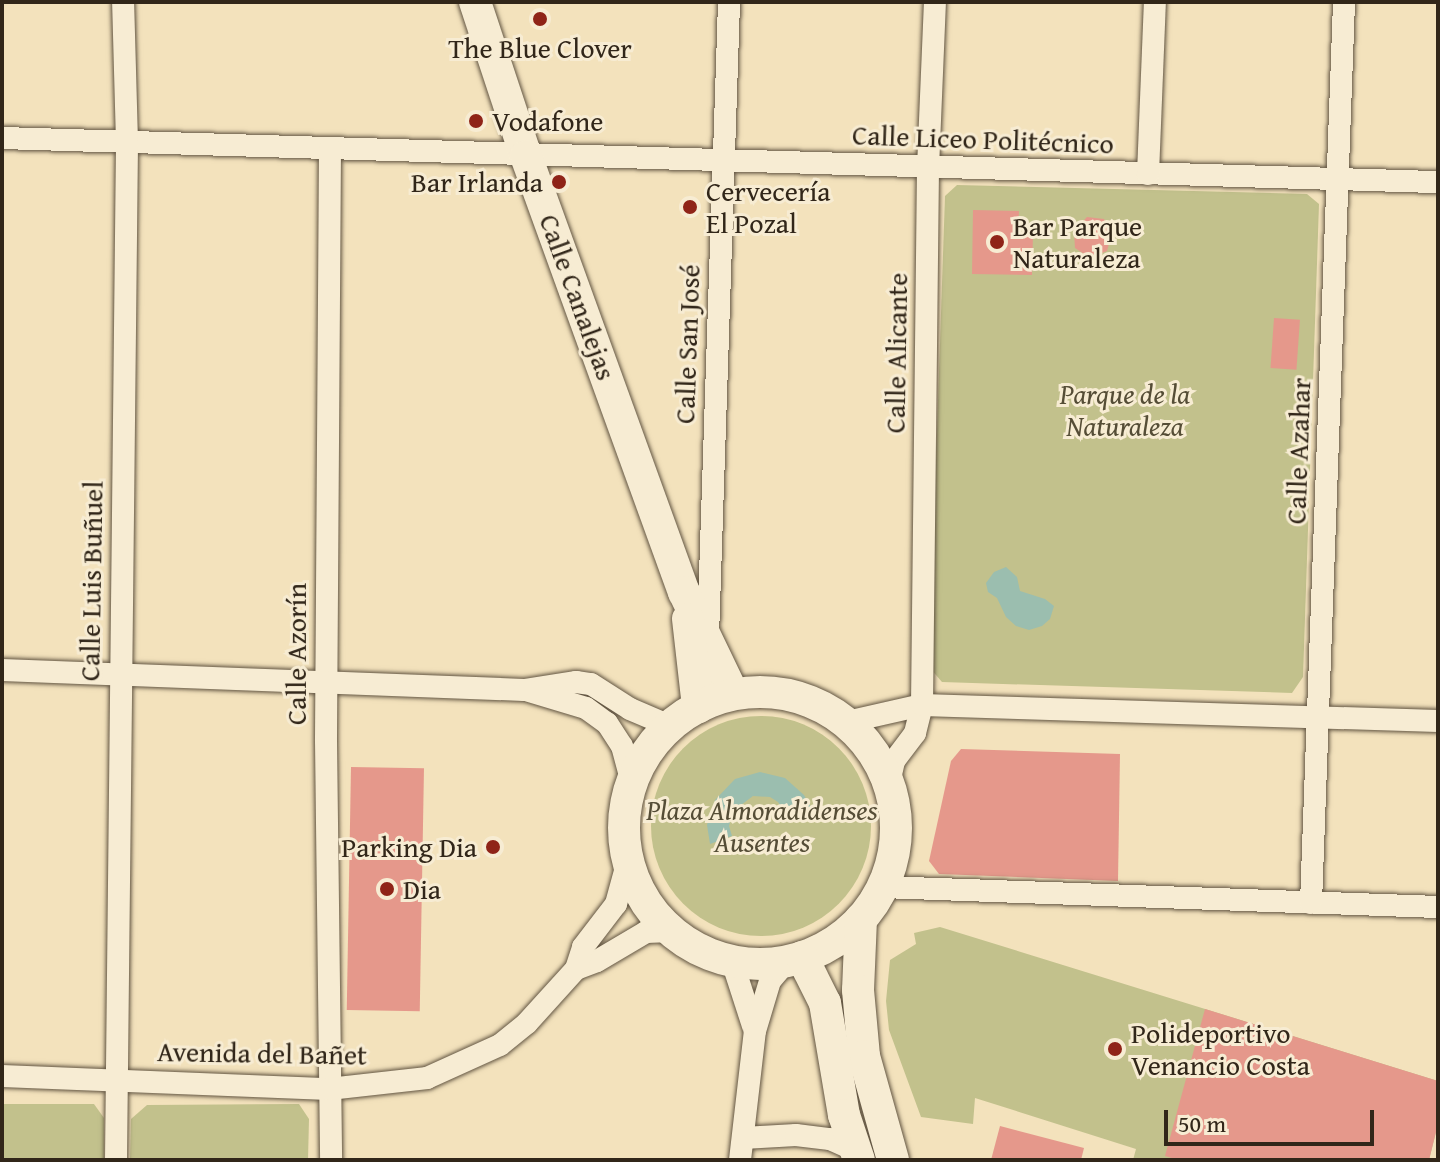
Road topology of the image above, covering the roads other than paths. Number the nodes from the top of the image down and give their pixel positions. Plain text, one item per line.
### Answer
1 (123, 2) edge
2 (475, 2) edge
3 (729, 2) edge
4 (935, 2) edge
5 (1155, 2) edge
6 (1344, 2) edge
7 (2, 138) edge
8 (127, 142) junction
9 (330, 149) junction
10 (526, 156) junction
11 (722, 162) junction
12 (928, 168) junction
13 (1148, 174) junction
14 (1338, 179) junction
15 (1438, 182) edge
16 (684, 592) junction
17 (708, 640) junction
18 (2, 670) edge
19 (120, 675) junction
20 (326, 682) junction
21 (524, 690) junction
22 (733, 694) junction
23 (922, 705) junction
24 (698, 707) junction
25 (1318, 717) junction
26 (1438, 721) edge
27 (847, 722) junction
28 (670, 726) junction
29 (889, 783) junction
30 (632, 784) junction
31 (628, 860) junction
32 (882, 887) junction
33 (1311, 903) junction
34 (1438, 907) edge
35 (861, 919) junction
36 (672, 931) junction
37 (795, 959) junction
38 (732, 961) junction
39 (576, 969) junction
40 (755, 1031) junction
41 (2, 1076) edge
42 (117, 1079) junction
43 (329, 1089) junction
44 (742, 1149) edge
45 (858, 1156) edge
46 (116, 1160) edge
47 (331, 1160) edge
48 (893, 1160) edge

1 - 8 street, Calle Luis Buñuel
2 - 10 main road, Calle Canalejas
3 - 11 street, Calle San José
4 - 12 street, Calle Alicante
5 - 13 street
6 - 14 street, Calle Azahar
7 - 8 street, Calle Liceo Politécnico
8 - 9 street, Calle Liceo Politécnico
8 - 19 street, Calle Luis Buñuel
9 - 10 street, Calle Liceo Politécnico
9 - 20 street, Calle Azorín
10 - 11 street, Calle Liceo Politécnico
10 - 16 main road, Calle Canalejas
11 - 12 street, Calle Liceo Politécnico
11 - 17 street, Calle San José
12 - 13 street, Calle Liceo Politécnico
12 - 23 street, Calle Alicante
13 - 14 street, Calle Liceo Politécnico
14 - 15 street, Calle Liceo Politécnico
14 - 25 street, Calle Azahar
16 - 17 main road, Calle Canalejas
16 - 24 main road, Calle Canalejas
17 - 22 main road, Calle Canalejas
18 - 19 street
19 - 20 street
19 - 42 street, Calle Luis Buñuel
20 - 21 street
20 - 43 street, Calle Azorín
21 - 28 street
21 - 30 street
22 - 24 main road
22 - 27 main road
23 - 25 street
23 - 27 street
23 - 29 street, Calle Alicante
24 - 28 main road
25 - 26 street
25 - 33 street, Calle Azahar
27 - 29 main road
28 - 30 main road
29 - 32 main road
30 - 31 main road
31 - 36 main road
31 - 39 street, Avenida del Bañet
32 - 33 street
32 - 35 main road
33 - 34 street
35 - 37 main road
35 - 48 main road
36 - 38 main road
36 - 39 street, Avenida del Bañet
37 - 38 main road
37 - 40 street
37 - 45 main road
38 - 40 street
39 - 43 street, Avenida del Bañet
40 - 44 street
41 - 42 street, Avenida del Bañet
42 - 43 street, Avenida del Bañet
42 - 46 street, Calle Luis Buñuel
43 - 47 street, Calle Azorín
44 - 45 street

